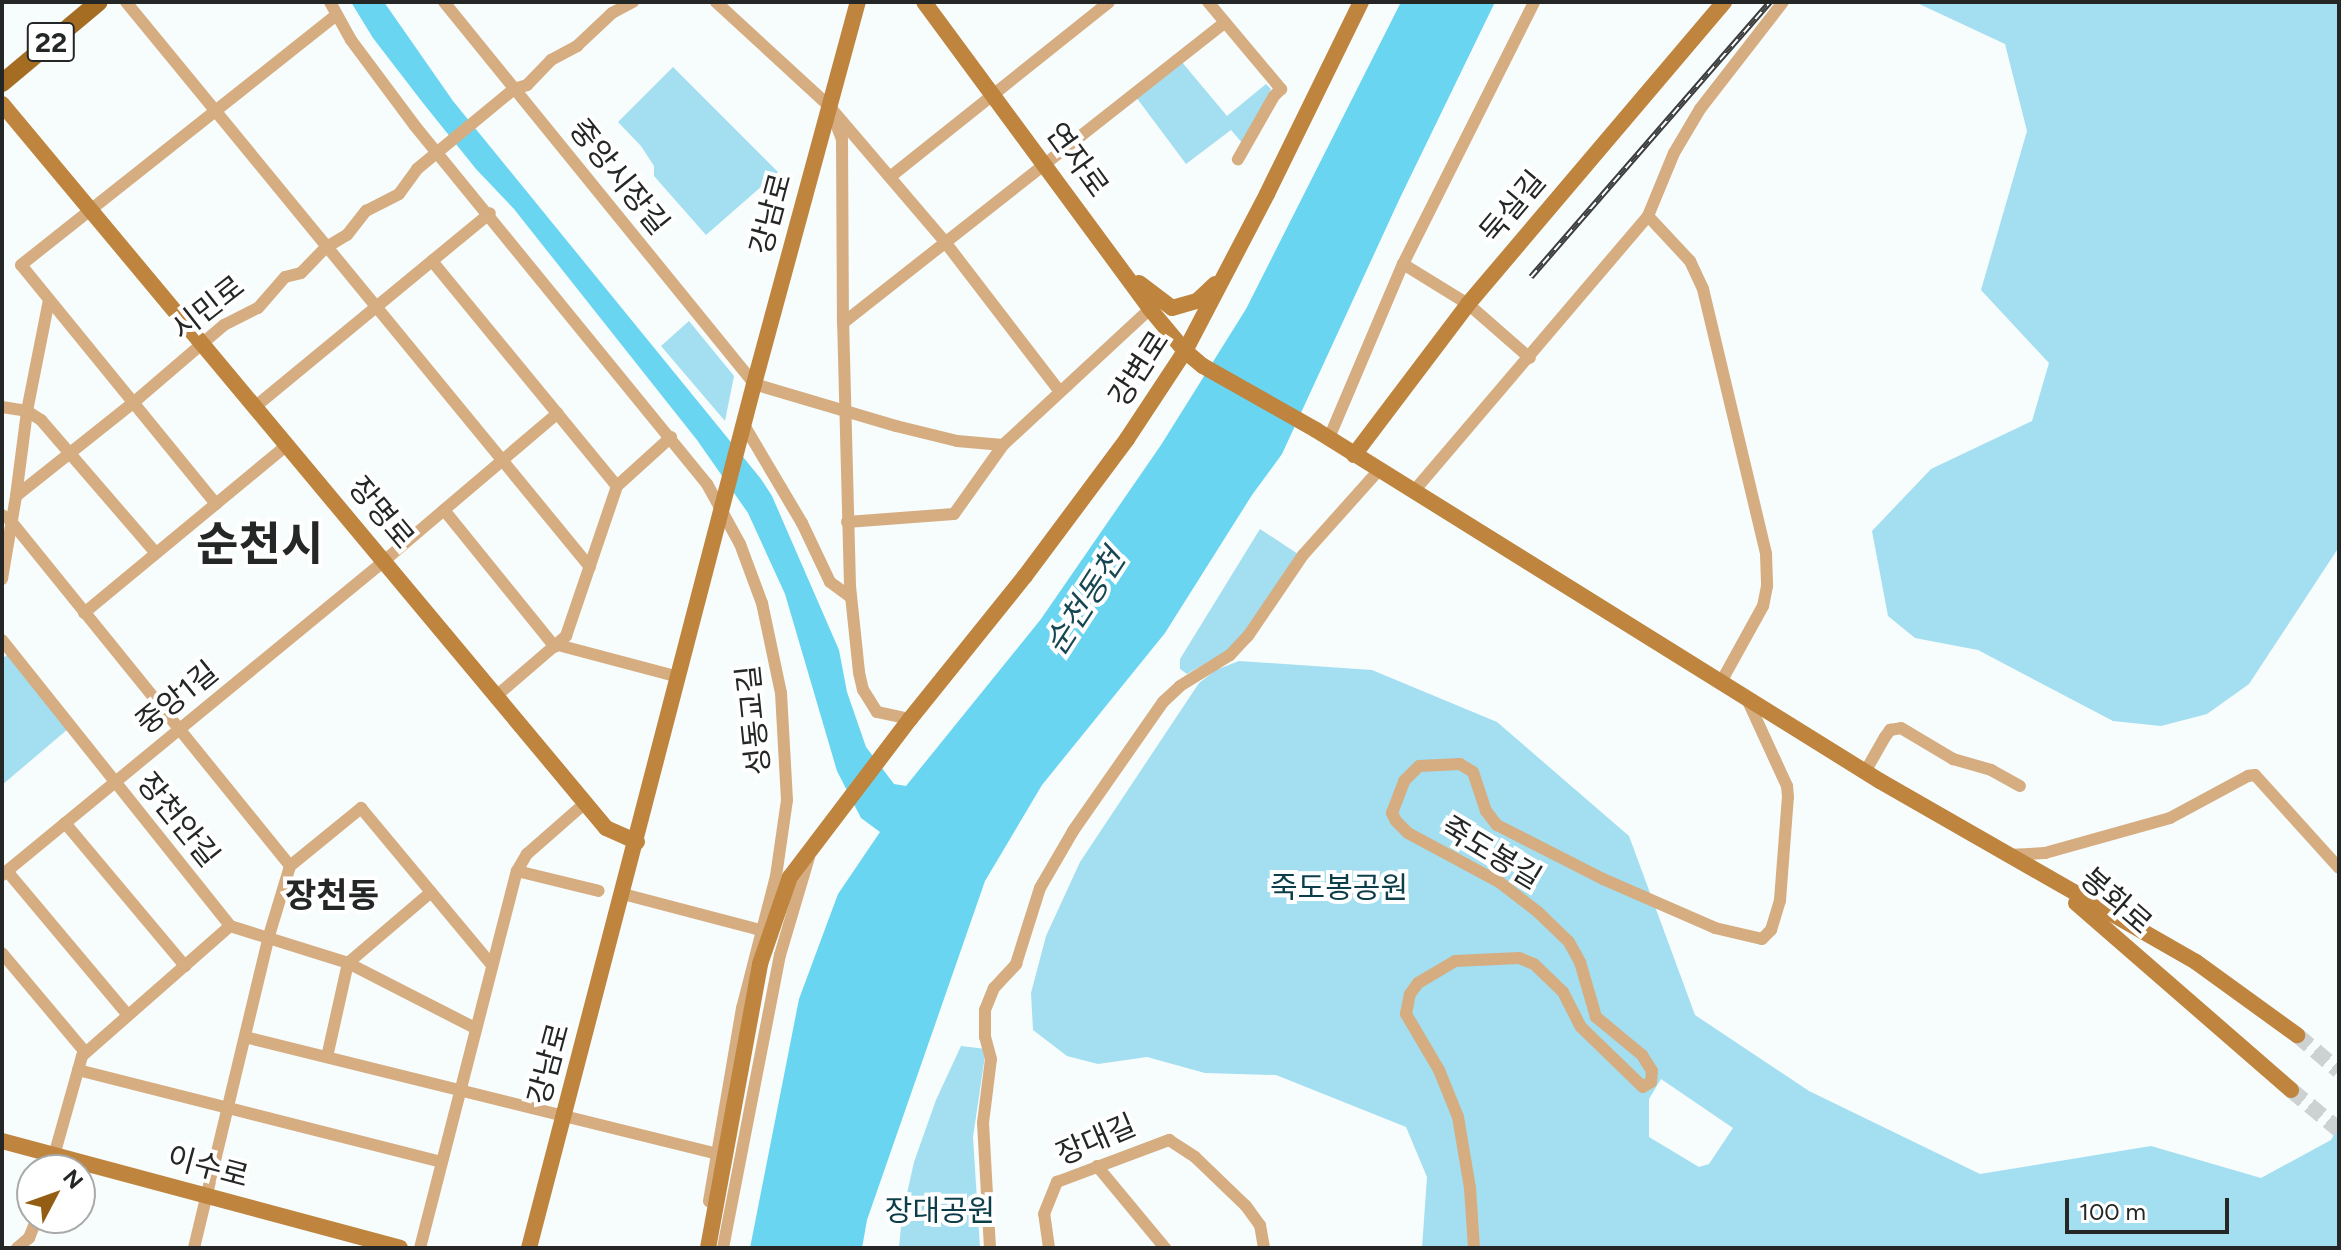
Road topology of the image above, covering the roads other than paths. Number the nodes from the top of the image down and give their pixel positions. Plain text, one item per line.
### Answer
1 (99, 2) edge
2 (126, 2) edge
3 (330, 2) edge
4 (444, 2) edge
5 (633, 2) edge
6 (716, 2) edge
7 (924, 2) edge
8 (1109, 2) edge
9 (1208, 2) edge
10 (1361, 2) edge
11 (1534, 2) edge
12 (1724, 2) edge
13 (1783, 2) edge
14 (859, 3) edge
15 (336, 15) junction
16 (1224, 23) junction
17 (2, 83) edge
18 (514, 89) junction
19 (993, 93) junction
20 (2, 104) edge
21 (829, 106) junction
22 (215, 112) junction
23 (442, 150) junction
24 (1238, 159) dead end
25 (1045, 163) junction
26 (890, 177) junction
27 (91, 209) junction
28 (490, 213) junction
29 (1648, 216) junction
30 (945, 242) junction
31 (325, 248) junction
32 (432, 261) junction
33 (1403, 264) junction
34 (1119, 266) junction
35 (1225, 275) junction
36 (49, 300) junction
37 (1468, 304) junction
38 (376, 309) junction
39 (1150, 309) junction
40 (843, 323) junction
41 (203, 344) junction
42 (1185, 351) junction
43 (1530, 358) junction
44 (754, 384) junction
45 (1060, 392) junction
46 (133, 403) junction
47 (256, 406) junction
48 (2, 407) edge
49 (27, 411) junction
50 (558, 413) junction
51 (846, 413) junction
52 (742, 433) junction
53 (1322, 434) junction
54 (671, 437) junction
55 (288, 444) junction
56 (1003, 445) junction
57 (72, 453) junction
58 (1354, 455) junction
59 (503, 460) junction
60 (1379, 470) junction
61 (617, 486) junction
62 (1414, 491) junction
63 (16, 496) junction
64 (216, 504) junction
65 (725, 504) junction
66 (444, 510) junction
67 (6, 518) edge
68 (847, 522) junction
69 (156, 553) junction
70 (384, 561) junction
71 (590, 567) junction
72 (2, 579) edge
73 (851, 597) junction
74 (84, 613) junction
75 (2, 640) edge
76 (557, 646) junction
77 (679, 677) junction
78 (1721, 682) junction
79 (495, 697) junction
80 (1747, 699) junction
81 (906, 723) junction
82 (178, 730) junction
83 (1865, 772) junction
84 (114, 783) junction
85 (2020, 786) dead end
86 (585, 803) junction
87 (65, 823) junction
88 (637, 842) junction
89 (811, 852) junction
90 (2006, 856) junction
91 (290, 866) junction
92 (2339, 868) edge
93 (517, 871) junction
94 (4, 873) edge
95 (2051, 881) junction
96 (599, 891) dead end
97 (431, 892) junction
98 (623, 894) junction
99 (230, 926) junction
100 (760, 930) junction
101 (268, 939) junction
102 (2, 953) edge
103 (348, 963) junction
104 (760, 964) junction
105 (492, 965) junction
106 (185, 966) junction
107 (14, 967) junction
108 (2, 976) edge
109 (128, 1015) junction
110 (475, 1028) junction
111 (2297, 1035) tunnel mouth
112 (245, 1037) junction
113 (85, 1052) junction
114 (327, 1057) junction
115 (78, 1070) junction
116 (2291, 1090) tunnel mouth
117 (461, 1091) junction
118 (229, 1106) junction
119 (736, 1114) junction
120 (565, 1117) junction
121 (2, 1141) edge
122 (33, 1154) edge
123 (54, 1154) edge
124 (717, 1154) junction
125 (441, 1162) junction
126 (1097, 1166) junction
127 (96, 1172) edge
128 (207, 1196) junction
129 (194, 1248) edge
130 (400, 1248) edge
131 (420, 1248) edge
132 (529, 1248) edge
133 (701, 1248) edge
134 (708, 1248) edge
135 (715, 1248) edge
136 (723, 1248) edge
137 (990, 1248) edge
138 (1049, 1248) edge
139 (1165, 1248) edge
140 (1264, 1248) edge
141 (1474, 1248) edge

1 - 17 main road, 22
2 - 22 street
3 - 15 street, 성동교길
4 - 18 street, 중앙시장길
5 - 18 street, 시민로
6 - 21 street
7 - 19 main road, 연자로
8 - 19 street
9 - 16 street
10 - 35 main road, 강변로
11 - 33 street
12 - 37 main road, 둑실길
13 - 29 street
14 - 21 main road, 강남로
15 - 22 street
15 - 23 street, 성동교길
16 - 24 street
16 - 25 street
18 - 23 street, 시민로
18 - 44 street, 중앙시장길
19 - 25 main road, 연자로
19 - 26 street
20 - 27 main road, 장명로
21 - 26 street
21 - 40 street
21 - 44 main road, 강남로
22 - 27 street
22 - 31 street
23 - 28 street, 성동교길
23 - 31 street, 시민로
25 - 30 street
25 - 34 main road, 연자로
26 - 30 street
27 - 36 street
27 - 41 main road, 장명로
28 - 32 street
28 - 54 street, 성동교길
29 - 43 street
29 - 78 street
30 - 40 street
30 - 45 street
31 - 38 street
31 - 41 street, 시민로
32 - 38 street
32 - 50 street
33 - 37 street
33 - 53 street
34 - 35 main road
34 - 39 main road, 연자로
35 - 42 main road, 강변로
36 - 46 street
36 - 49 street
37 - 43 street
37 - 58 main road, 둑실길
38 - 47 street
38 - 59 street
39 - 42 main road, 연자로
39 - 45 street
40 - 51 street
41 - 46 street, 시민로
41 - 47 main road, 장명로
42 - 53 main road
42 - 81 main road, 강변로
43 - 62 street
44 - 51 street
44 - 52 main road, 강남로
45 - 56 street
46 - 57 street, 시민로
46 - 64 street
47 - 55 main road, 장명로
48 - 49 street
49 - 57 street
49 - 63 street
50 - 59 street, 중앙1길
50 - 61 street
51 - 56 street
51 - 68 street
52 - 65 main road, 강남로
52 - 73 street
53 - 58 main road
54 - 61 street
54 - 65 street, 성동교길
55 - 64 street
55 - 70 main road, 장명로
56 - 68 street
57 - 63 street, 시민로
57 - 69 street
58 - 60 main road
59 - 66 street, 중앙1길
59 - 71 street
60 - 62 main road
60 - 137 street
61 - 71 street
62 - 78 main road
63 - 67 street
64 - 69 street
65 - 77 main road, 강남로
65 - 100 street, 성동교길
66 - 70 street, 중앙1길
66 - 76 street
67 - 72 street
67 - 74 street
68 - 73 street
69 - 74 street
70 - 79 main road, 장명로
70 - 82 street, 중앙1길
71 - 76 street
73 - 81 street
74 - 82 street
75 - 84 street, 장천안길
76 - 77 street
76 - 79 street
77 - 88 main road, 강남로
78 - 80 main road
79 - 86 main road, 장명로
80 - 83 main road
80 - 141 street, 죽도봉길
81 - 89 main road, 강변로
82 - 84 street, 중앙1길
82 - 91 street
83 - 85 street
83 - 90 main road
84 - 87 street, 중앙1길
84 - 99 street, 장천안길
86 - 88 main road, 장명로
86 - 93 street
87 - 94 street, 중앙1길
87 - 106 street
88 - 98 main road, 강남로
89 - 104 main road
89 - 119 main road
89 - 136 street
90 - 92 street
90 - 95 main road
91 - 97 street
91 - 101 street
93 - 96 street
93 - 105 street
94 - 109 street
95 - 111 main road, 봉화로
95 - 116 main road, 봉화로
97 - 103 street
97 - 105 street
98 - 100 street
98 - 120 main road, 강남로
99 - 101 street
99 - 106 street
100 - 104 street
100 - 124 street
101 - 103 street
101 - 112 street
102 - 107 street
103 - 110 street
103 - 114 street
104 - 119 main road
105 - 110 street
106 - 109 street
107 - 108 street
107 - 113 street
109 - 113 street
110 - 117 street
112 - 114 street
112 - 118 street
113 - 115 street
114 - 117 street
115 - 118 street
115 - 123 street
117 - 120 street
117 - 125 street
118 - 125 street
118 - 128 street
119 - 134 main road
119 - 135 main road
120 - 124 street
120 - 132 main road, 강남로
121 - 122 main road, 이수로
124 - 133 street
125 - 131 street
126 - 138 street, 장대길
126 - 139 street
126 - 140 street, 장대길
127 - 128 main road, 이수로
128 - 129 street
128 - 130 main road, 이수로

